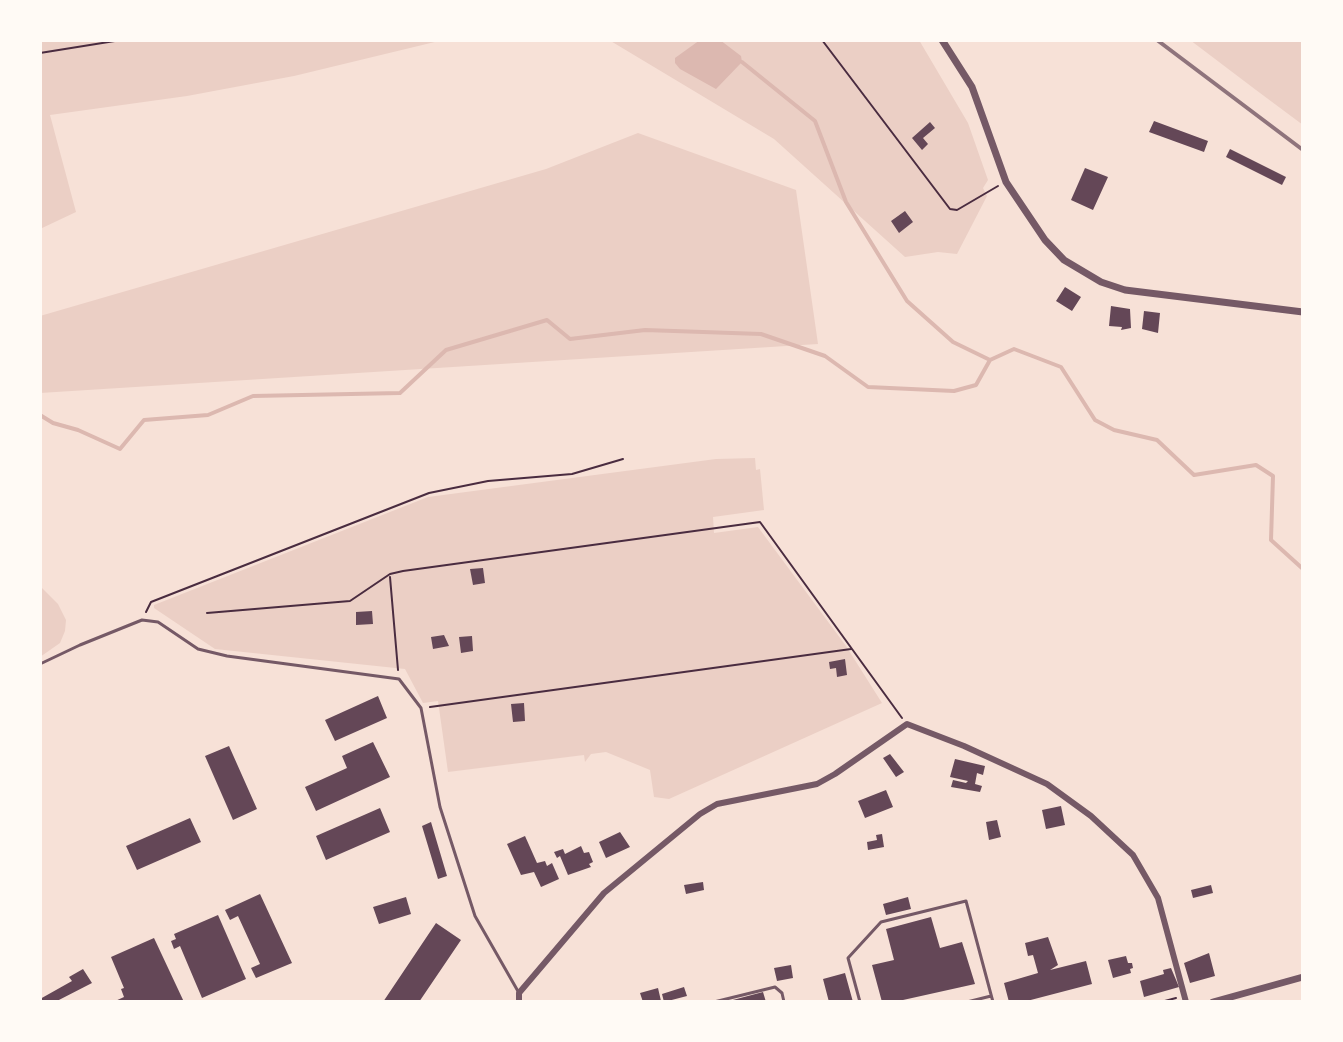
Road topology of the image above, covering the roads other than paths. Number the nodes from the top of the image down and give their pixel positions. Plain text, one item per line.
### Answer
1 (942, 40) edge
2 (1303, 312) edge
3 (40, 664) edge
4 (1303, 977) edge
5 (519, 993) junction
6 (991, 996) junction
7 (1185, 999) edge
8 (519, 1002) edge
9 (714, 1002) edge
10 (784, 1002) edge
11 (860, 1002) edge
12 (967, 1002) edge
13 (993, 1002) edge
14 (1213, 1002) edge

1 - 2 street
3 - 5 lane
4 - 14 street
5 - 7 street
5 - 8 street
6 - 11 lane
6 - 12 lane
6 - 13 lane
9 - 10 lane

